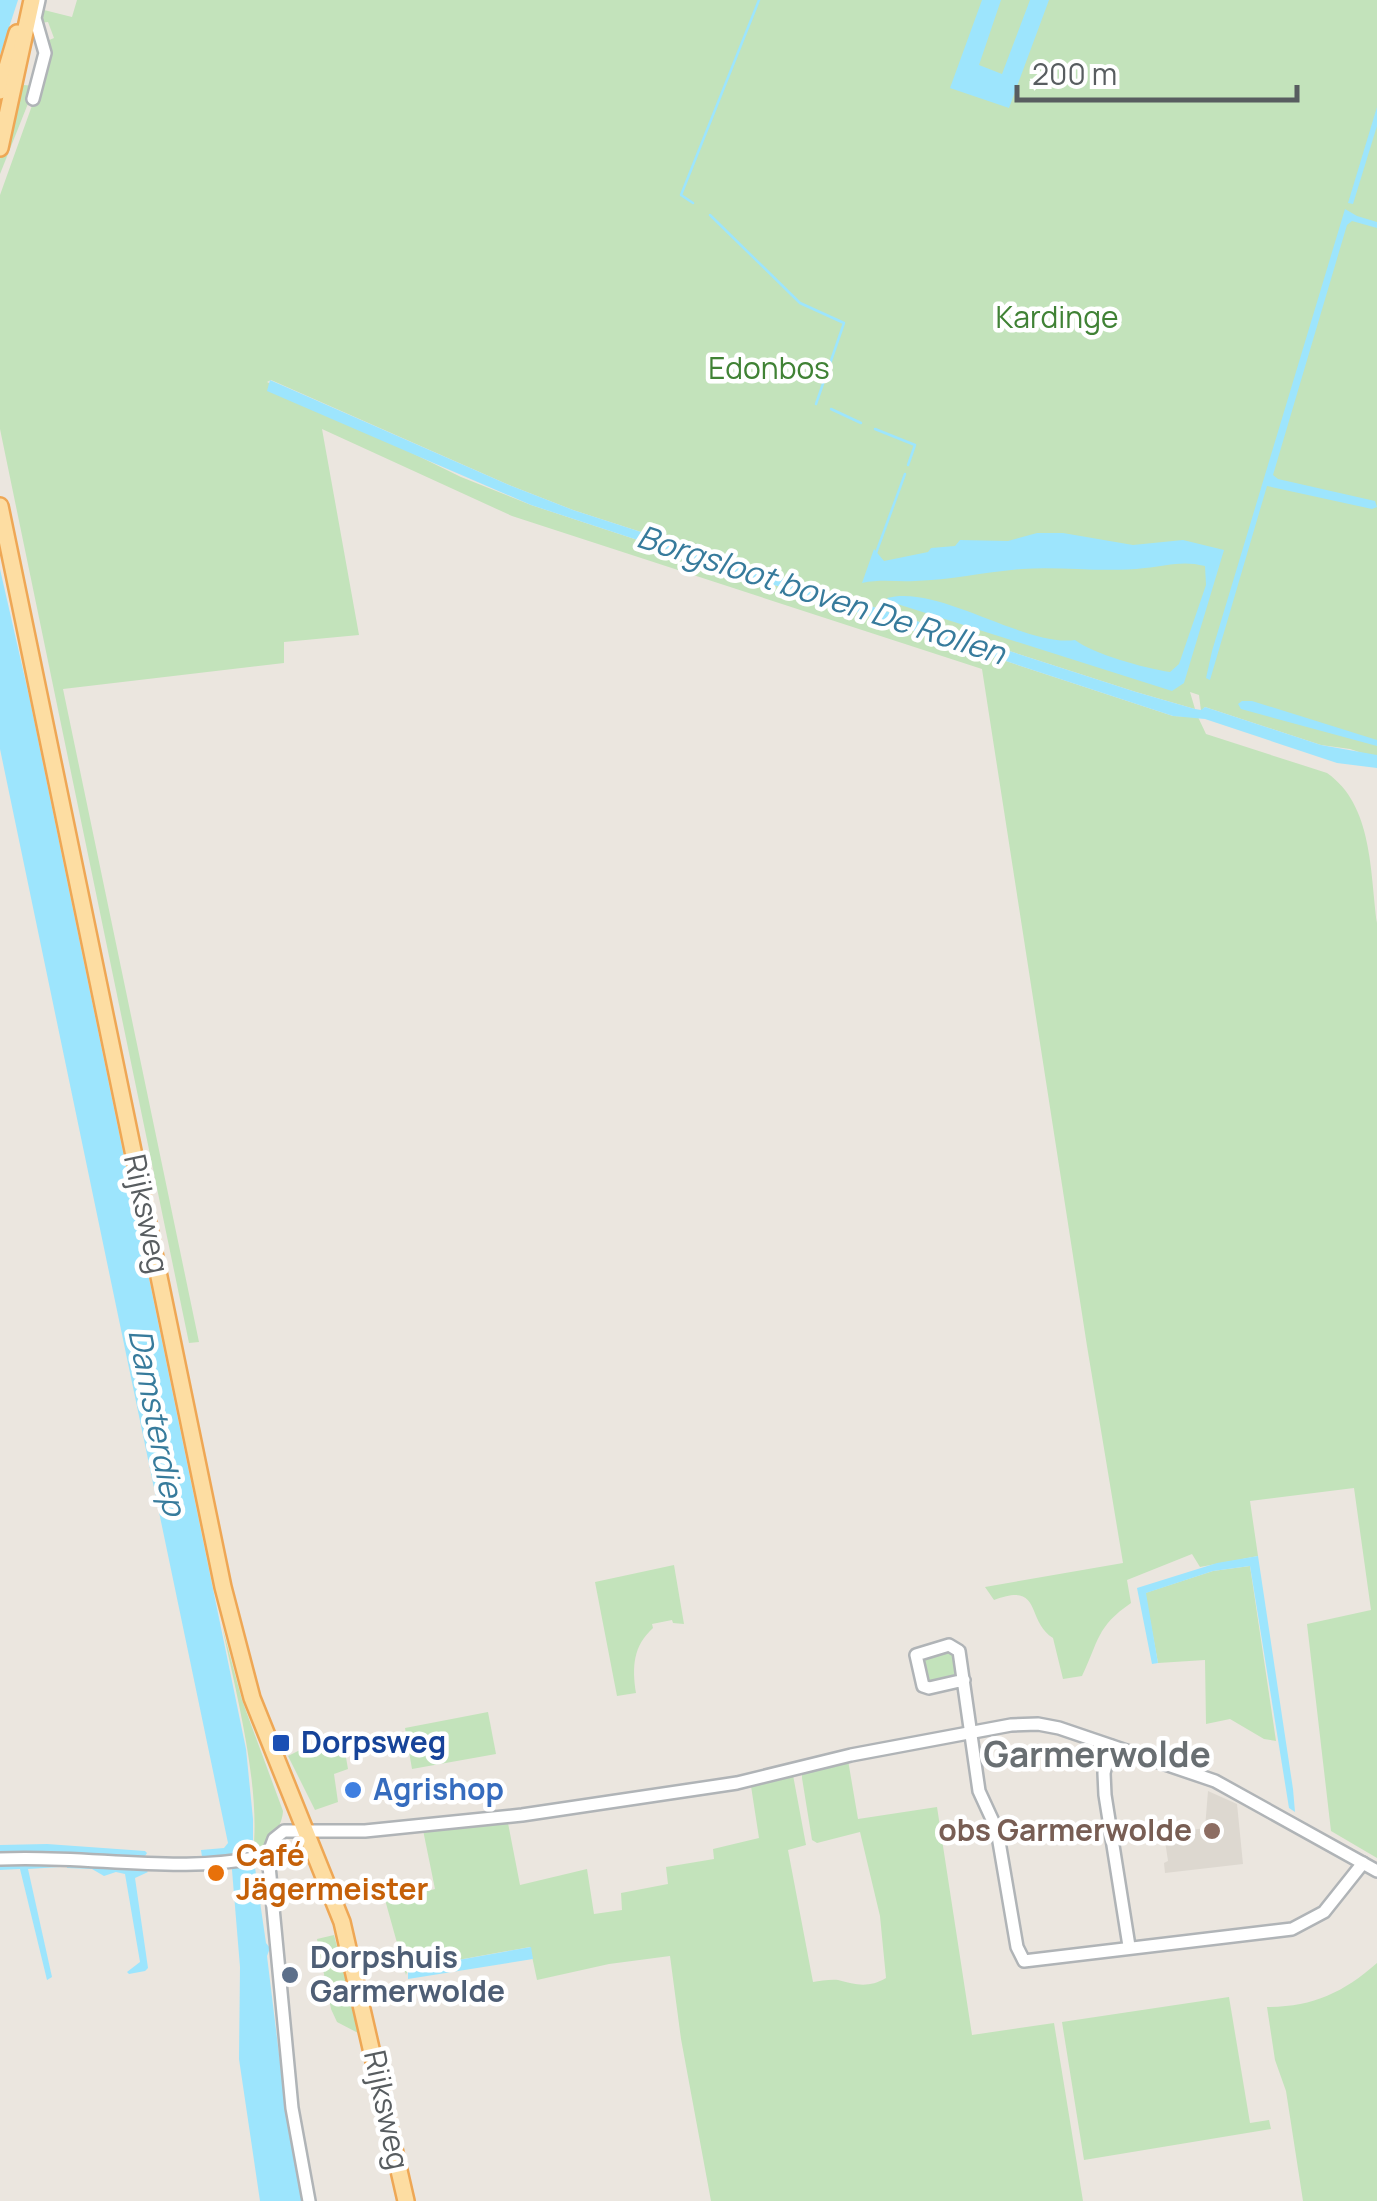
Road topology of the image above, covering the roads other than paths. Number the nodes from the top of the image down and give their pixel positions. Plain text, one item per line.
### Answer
1 (33, 0) edge
2 (10, 76) junction
3 (38, 82) junction
4 (0, 92) edge
5 (33, 99) dead end
6 (0, 148) edge
7 (0, 506) edge
8 (964, 1680) junction
9 (972, 1732) junction
10 (1111, 1746) junction
11 (304, 1830) junction
12 (261, 1856) junction
13 (0, 1859) edge
14 (1363, 1863) junction
15 (1377, 1872) edge
16 (1129, 1946) junction
17 (309, 2201) edge
18 (406, 2201) edge

1 - 2 main road
1 - 3 street
2 - 3 street
2 - 4 main road
2 - 6 main road
3 - 5 street
7 - 11 main road, Rijksweg
8 - 8 street
8 - 9 street
9 - 10 street
9 - 11 street
9 - 16 street
10 - 14 street
10 - 16 street
11 - 12 street
11 - 18 main road, Rijksweg
12 - 13 street
12 - 17 street
14 - 15 street
14 - 16 street

